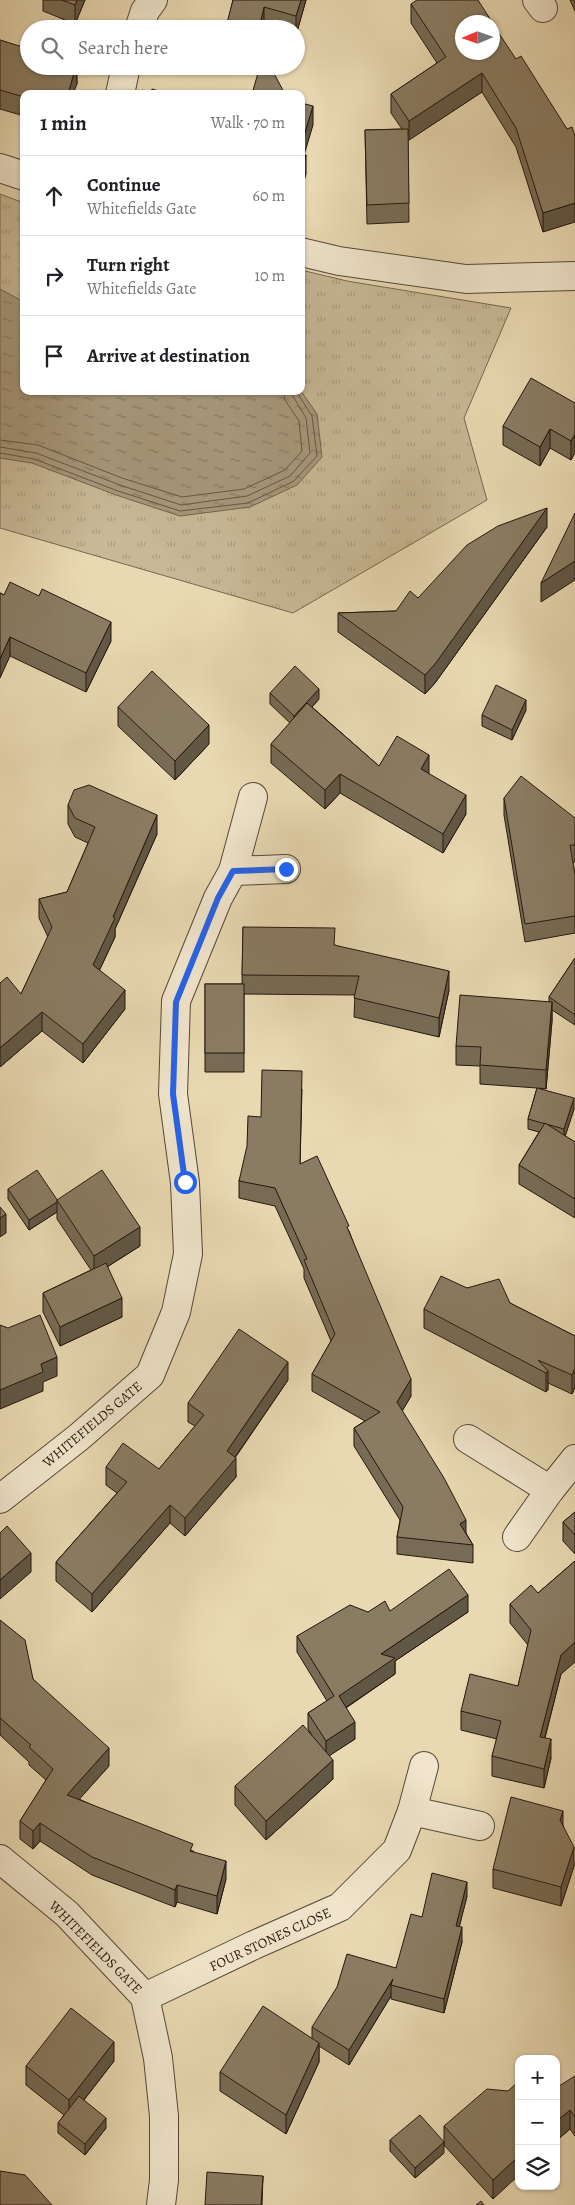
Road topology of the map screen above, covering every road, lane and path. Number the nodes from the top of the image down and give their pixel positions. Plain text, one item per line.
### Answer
1 (153, 0) edge
2 (142, 20) edge
3 (124, 75) edge
4 (121, 90) edge
5 (0, 168) edge
6 (20, 175) edge
7 (305, 253) edge
8 (575, 276) edge
9 (253, 797) dead end
10 (286, 869) dead end
11 (233, 871) junction
12 (468, 1439) dead end
13 (575, 1459) edge
14 (550, 1490) junction
15 (0, 1499) edge
16 (518, 1537) dead end
17 (424, 1766) dead end
18 (412, 1812) junction
19 (480, 1826) dead end
20 (0, 1859) edge
21 (145, 1997) junction
22 (161, 2205) edge

1 - 2 street
3 - 4 street
5 - 6 street
7 - 8 street
9 - 11 street, WHITEFIELDS GATE
10 - 11 street
11 - 15 street, WHITEFIELDS GATE
12 - 14 street
13 - 14 street
14 - 16 street
17 - 18 street, FOUR STONES CLOSE
18 - 19 street
18 - 21 street, FOUR STONES CLOSE
20 - 21 street, WHITEFIELDS GATE
21 - 22 street, WHITEFIELDS GATE

